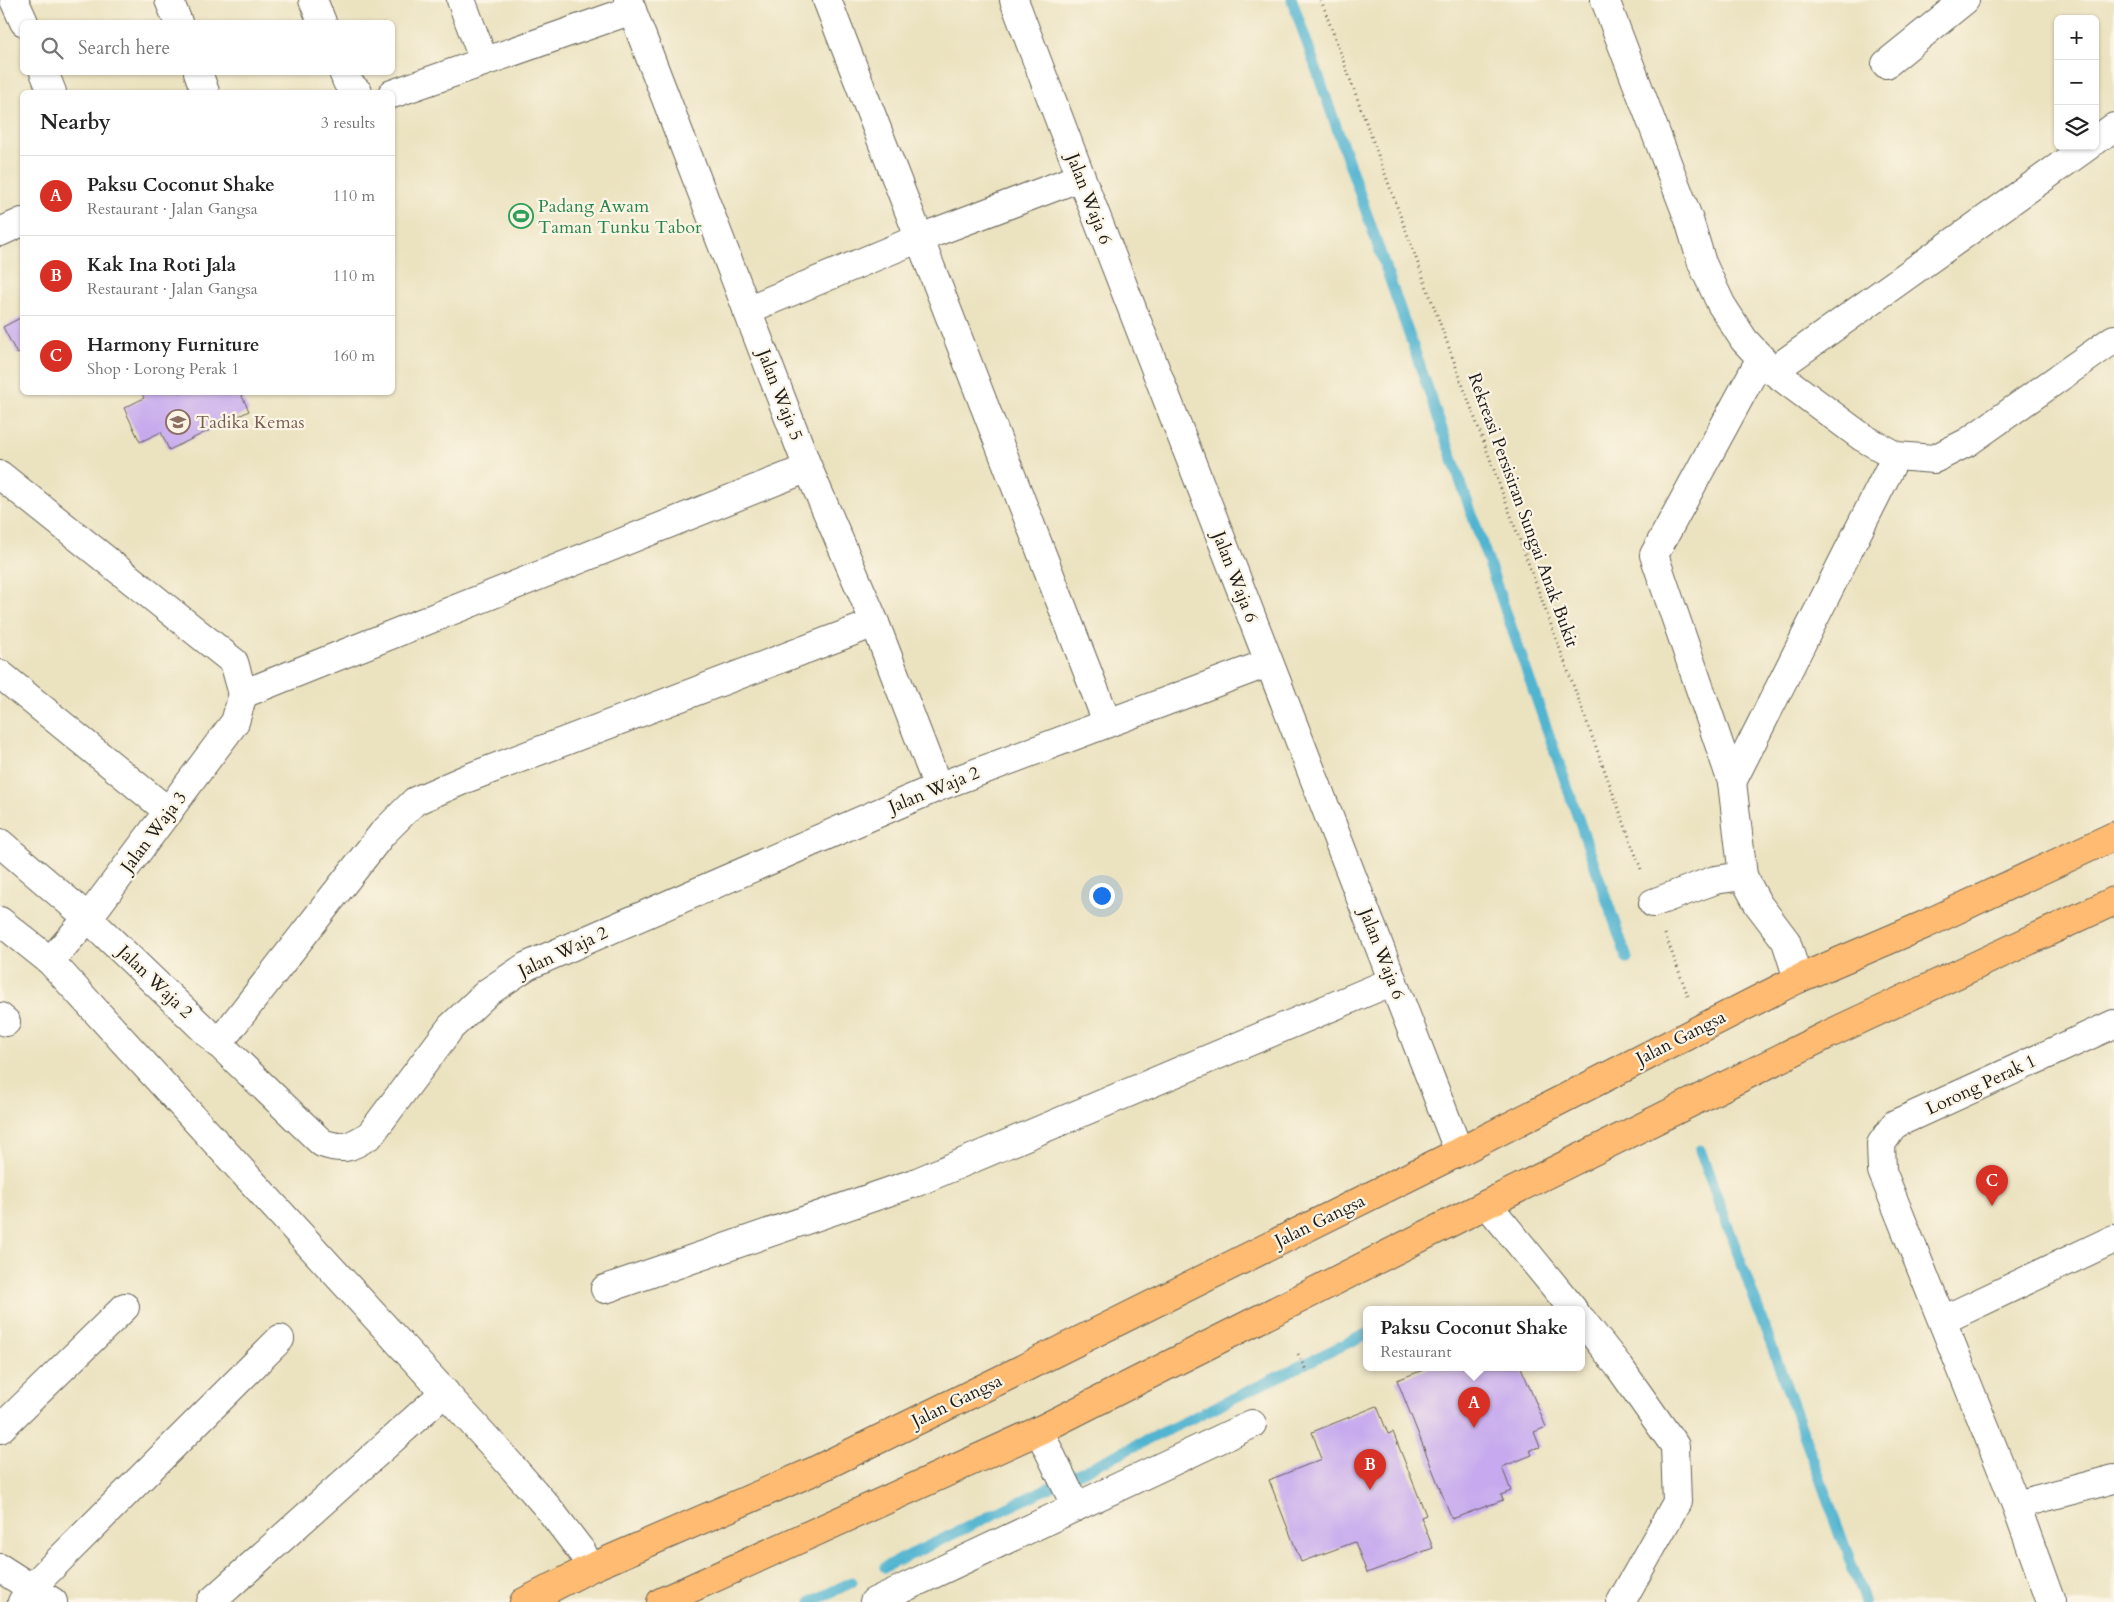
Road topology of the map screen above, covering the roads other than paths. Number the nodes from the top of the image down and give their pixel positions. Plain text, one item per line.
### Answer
1 (14, 0) edge
2 (169, 0) edge
3 (312, 0) edge
4 (461, 0) edge
5 (828, 0) edge
6 (1014, 0) edge
7 (1605, 0) edge
8 (1965, 0) edge
9 (630, 5) edge
10 (23, 20) edge
11 (177, 20) edge
12 (321, 20) edge
13 (484, 61) junction
14 (1886, 64) dead end
15 (45, 75) edge
16 (199, 75) edge
17 (344, 75) edge
18 (51, 90) edge
19 (205, 90) edge
20 (356, 90) edge
21 (395, 93) edge
22 (2114, 127) edge
23 (2099, 138) edge
24 (2082, 150) edge
25 (1081, 178) junction
26 (20, 223) edge
27 (0, 232) edge
28 (920, 238) junction
29 (747, 310) junction
30 (2114, 339) edge
31 (1767, 365) junction
32 (1896, 456) junction
33 (808, 468) junction
34 (0, 475) edge
35 (875, 622) junction
36 (1268, 663) junction
37 (0, 674) edge
38 (243, 694) junction
39 (1107, 722) junction
40 (1732, 782) junction
41 (938, 787) junction
42 (169, 812) junction
43 (2114, 836) edge
44 (0, 843) edge
45 (1743, 876) junction
46 (2114, 901) edge
47 (1653, 903) road end
48 (88, 918) junction
49 (0, 921) edge
50 (50, 961) junction
51 (1798, 978) junction
52 (1393, 981) junction
53 (2114, 1024) edge
54 (218, 1044) junction
55 (1459, 1152) junction
56 (1487, 1204) junction
57 (2114, 1239) edge
58 (605, 1289) dead end
59 (1571, 1306) edge
60 (125, 1307) dead end
61 (1943, 1320) junction
62 (1585, 1324) edge
63 (280, 1338) dead end
64 (445, 1392) junction
65 (1252, 1424) dead end
66 (0, 1429) edge
67 (1043, 1437) junction
68 (2114, 1479) edge
69 (1072, 1498) junction
70 (2016, 1505) junction
71 (0, 1568) edge
72 (590, 1568) junction
73 (26, 1595) edge
74 (53, 1602) edge
75 (211, 1602) edge
76 (524, 1602) edge
77 (661, 1602) edge
78 (874, 1602) edge
79 (1621, 1602) edge
80 (2050, 1602) edge

1 - 10 street
2 - 11 street
3 - 12 street
4 - 13 street
5 - 28 street
6 - 25 street, Jalan Waja 6
7 - 31 street
8 - 14 street
9 - 13 street
9 - 29 street, Jalan Waja 5
13 - 21 street
15 - 18 street
16 - 19 street
17 - 20 street
22 - 23 street
24 - 31 street
25 - 28 street
25 - 36 street, Jalan Waja 6
26 - 27 street
28 - 29 street
28 - 39 street
29 - 33 street, Jalan Waja 5
30 - 32 street
31 - 32 street
31 - 40 street
32 - 40 street
33 - 35 street, Jalan Waja 5
33 - 38 street
34 - 38 street
35 - 41 street, Jalan Waja 5
35 - 54 street
36 - 39 street, Jalan Waja 2
36 - 52 street, Jalan Waja 6
37 - 42 street
38 - 42 street, Jalan Waja 3
39 - 41 street, Jalan Waja 2
40 - 45 street
41 - 54 street, Jalan Waja 2
42 - 48 street, Jalan Waja 3
43 - 51 main road, Jalan Gangsa
44 - 48 street, Jalan Waja 2
45 - 47 street
45 - 51 street
46 - 56 main road
48 - 50 street, Jalan Waja 3
48 - 54 street, Jalan Waja 2
49 - 50 street
50 - 64 street
51 - 55 main road, Jalan Gangsa
52 - 55 street, Jalan Waja 6
52 - 58 street
53 - 61 street, Lorong Perak 1
55 - 72 main road, Jalan Gangsa
56 - 59 street
56 - 67 main road
57 - 61 street
60 - 66 street
61 - 70 street
62 - 79 street
63 - 73 street
64 - 72 street
64 - 75 street
65 - 69 street
67 - 69 street
67 - 77 main road
68 - 70 street
69 - 78 street
70 - 80 street
71 - 73 street
72 - 76 main road, Jalan Gangsa
73 - 74 street

